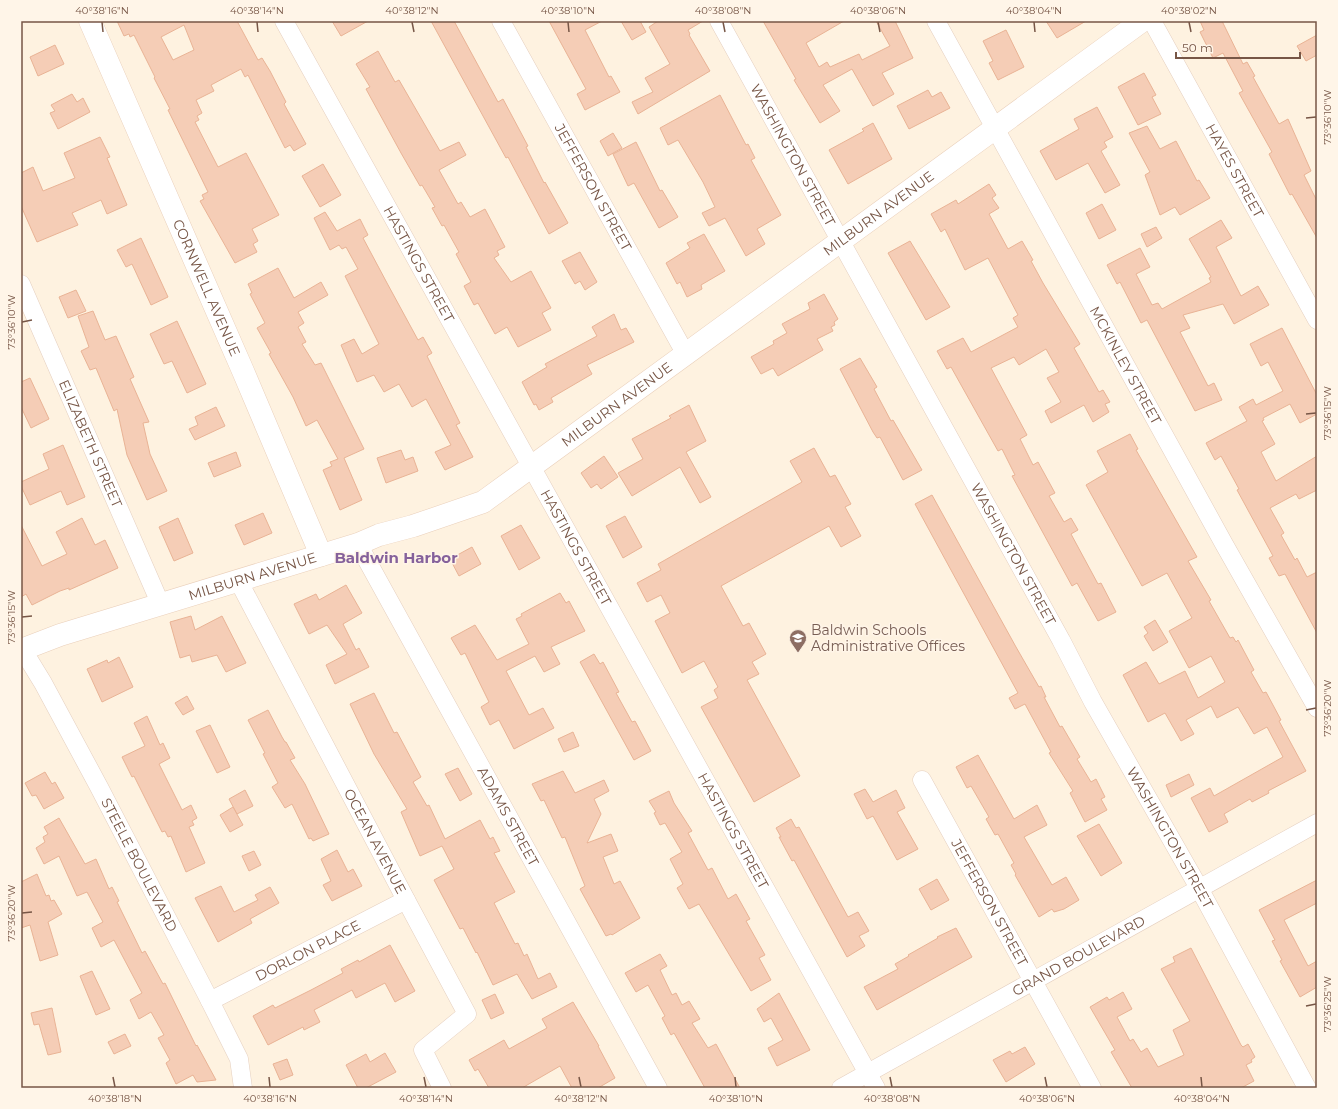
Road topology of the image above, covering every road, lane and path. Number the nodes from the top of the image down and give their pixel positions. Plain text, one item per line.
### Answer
1 (90, 21) edge
2 (284, 21) edge
3 (502, 21) edge
4 (719, 21) edge
5 (936, 21) edge
6 (1142, 21) edge
7 (1152, 21) edge
8 (995, 128) junction
9 (840, 240) junction
10 (21, 284) edge
11 (1317, 320) edge
12 (685, 353) junction
13 (532, 467) junction
14 (358, 544) junction
15 (321, 555) junction
16 (238, 580) junction
17 (160, 603) junction
18 (22, 649) edge
19 (1317, 708) edge
20 (922, 780) dead end
21 (1317, 823) edge
22 (1198, 888) junction
23 (406, 900) junction
24 (1033, 982) junction
25 (210, 1001) junction
26 (872, 1081) edge
27 (243, 1088) edge
28 (442, 1088) edge
29 (658, 1088) edge
30 (841, 1088) edge
31 (1092, 1088) edge
32 (1306, 1088) edge

1 - 15 main road, CORNWELL AVENUE
2 - 13 street, HASTINGS STREET
3 - 12 street, JEFFERSON STREET
4 - 9 street, WASHINGTON STREET
5 - 8 street, MCKINLEY STREET
6 - 8 main road, MILBURN AVENUE
7 - 11 street, HAYES STREET
8 - 9 main road, MILBURN AVENUE
8 - 19 street, MCKINLEY STREET
9 - 12 main road, MILBURN AVENUE
9 - 22 street, WASHINGTON STREET
10 - 17 street, ELIZABETH STREET
12 - 13 main road, MILBURN AVENUE
13 - 14 main road, MILBURN AVENUE
13 - 26 street, HASTINGS STREET
14 - 15 main road, MILBURN AVENUE
14 - 29 street, ADAMS STREET
15 - 16 main road, MILBURN AVENUE
16 - 17 main road, MILBURN AVENUE
16 - 23 street, OCEAN AVENUE
17 - 18 main road, MILBURN AVENUE
18 - 25 street, STEELE BOULEVARD
20 - 24 street, JEFFERSON STREET
21 - 22 street, GRAND BOULEVARD
22 - 24 street, GRAND BOULEVARD
22 - 32 street, WASHINGTON STREET
23 - 25 street, DORLON PLACE
23 - 28 street, OCEAN AVENUE
24 - 26 street, GRAND BOULEVARD
24 - 31 street, JEFFERSON STREET
25 - 27 street, STEELE BOULEVARD
26 - 30 street, GRAND BOULEVARD

